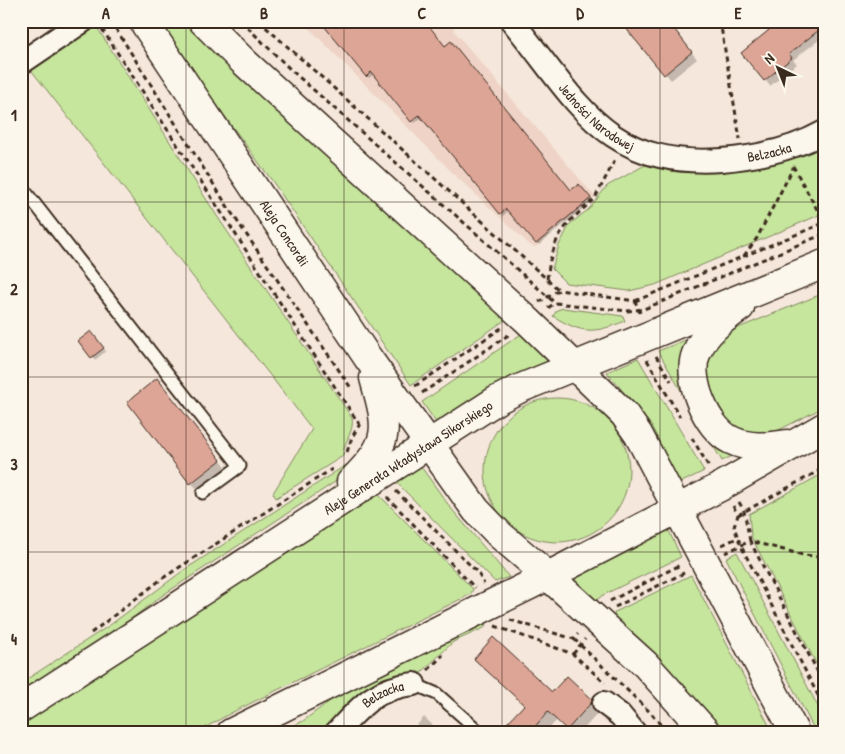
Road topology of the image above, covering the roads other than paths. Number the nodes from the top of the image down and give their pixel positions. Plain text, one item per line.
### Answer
1 (83, 21) edge
2 (143, 21) edge
3 (203, 21) edge
4 (512, 21) edge
5 (21, 63) edge
6 (824, 132) edge
7 (711, 160) joint
8 (21, 186) edge
9 (824, 264) edge
10 (768, 287) junction
11 (368, 358) junction
12 (575, 367) junction
13 (824, 427) edge
14 (429, 443) junction
15 (794, 443) junction
16 (204, 493) dead end
17 (676, 509) junction
18 (322, 511) junction
19 (548, 576) junction
20 (414, 684) joint
21 (604, 703) dead end
22 (21, 708) edge
23 (231, 733) edge
24 (336, 733) edge
25 (480, 733) edge
26 (634, 733) edge
27 (707, 733) edge
28 (795, 733) edge

1 - 5 street
2 - 11 street, Aleja Concordii
3 - 12 street
4 - 7 street, Jedności Narodowej
6 - 7 street, Belzacka
8 - 16 lane
9 - 10 street, Aleje Generała Władysława Sikorskiego
10 - 12 street, Aleje Generała Władysława Sikorskiego
10 - 15 street
11 - 14 street, Aleja Concordii
11 - 18 street
12 - 14 street, Aleje Generała Władysława Sikorskiego
12 - 17 street
13 - 15 street
14 - 18 street, Aleje Generała Władysława Sikorskiego
14 - 19 street, Aleja Concordii
15 - 17 street
17 - 19 street
17 - 28 street
18 - 22 street, Aleje Generała Władysława Sikorskiego
19 - 23 street
19 - 27 street, Aleja Concordii
20 - 24 street, Belzacka
20 - 25 lane
21 - 26 street

